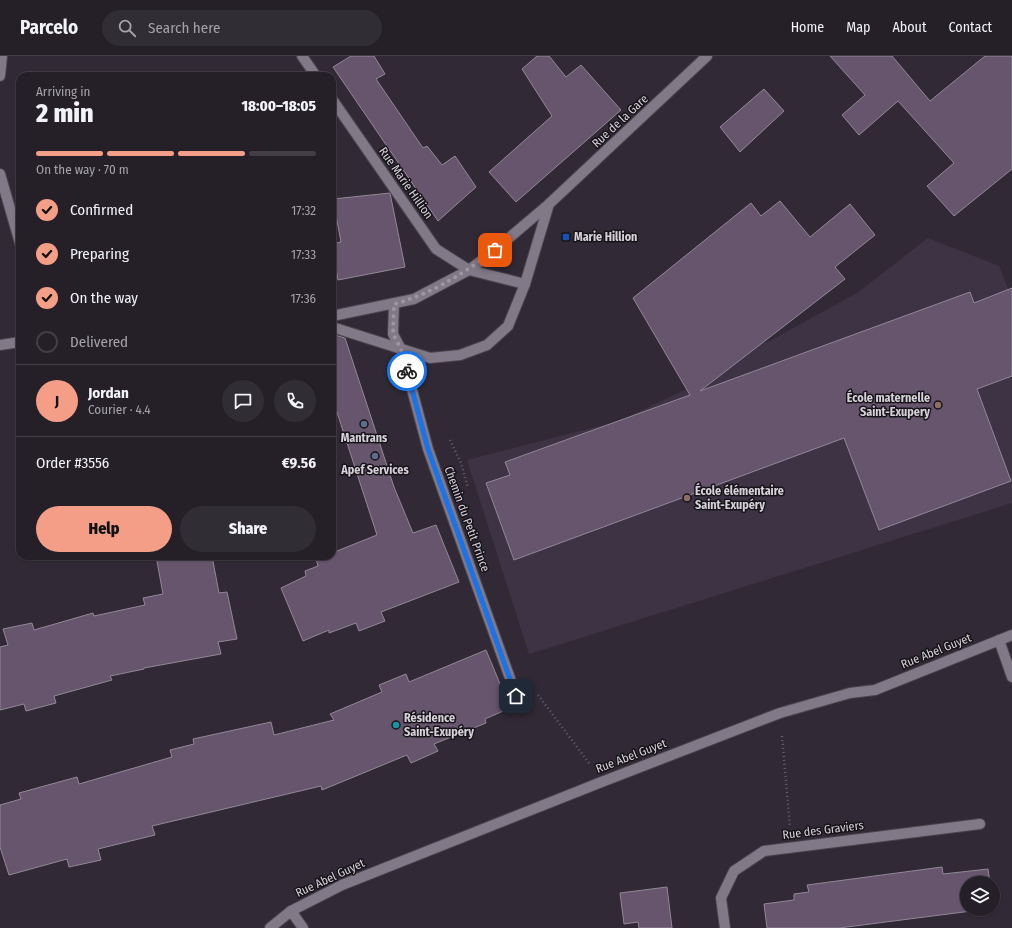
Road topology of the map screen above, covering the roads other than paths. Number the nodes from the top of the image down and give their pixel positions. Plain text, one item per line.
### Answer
1 (2, 56) edge
2 (302, 56) edge
3 (708, 56) edge
4 (313, 72) edge
5 (0, 76) edge
6 (336, 105) edge
7 (0, 174) edge
8 (549, 204) junction
9 (16, 229) edge
10 (469, 270) junction
11 (525, 284) junction
12 (394, 304) junction
13 (336, 315) edge
14 (336, 328) edge
15 (16, 343) edge
16 (0, 345) edge
17 (401, 349) junction
18 (1012, 635) edge
19 (999, 640) junction
20 (1012, 677) edge
21 (516, 696) dead end
22 (980, 824) dead end
23 (292, 911) junction
24 (270, 928) edge
25 (303, 928) edge
26 (725, 928) edge

1 - 5 street
2 - 4 street
3 - 8 street, Rue de la Gare
6 - 10 street, Rue Marie Hillion
7 - 9 street
8 - 10 street, Rue de la Gare
8 - 11 street
10 - 11 street
10 - 12 street, Rue de la Gare
11 - 17 street
12 - 13 street, Rue de la Gare
12 - 17 street
14 - 17 street
15 - 16 street
17 - 21 street, Chemin du Petit Prince
18 - 19 street, Rue Abel Guyet
19 - 20 street
19 - 23 street, Rue Abel Guyet
22 - 26 street, Rue des Graviers
23 - 24 street, Rue Abel Guyet
23 - 25 street

